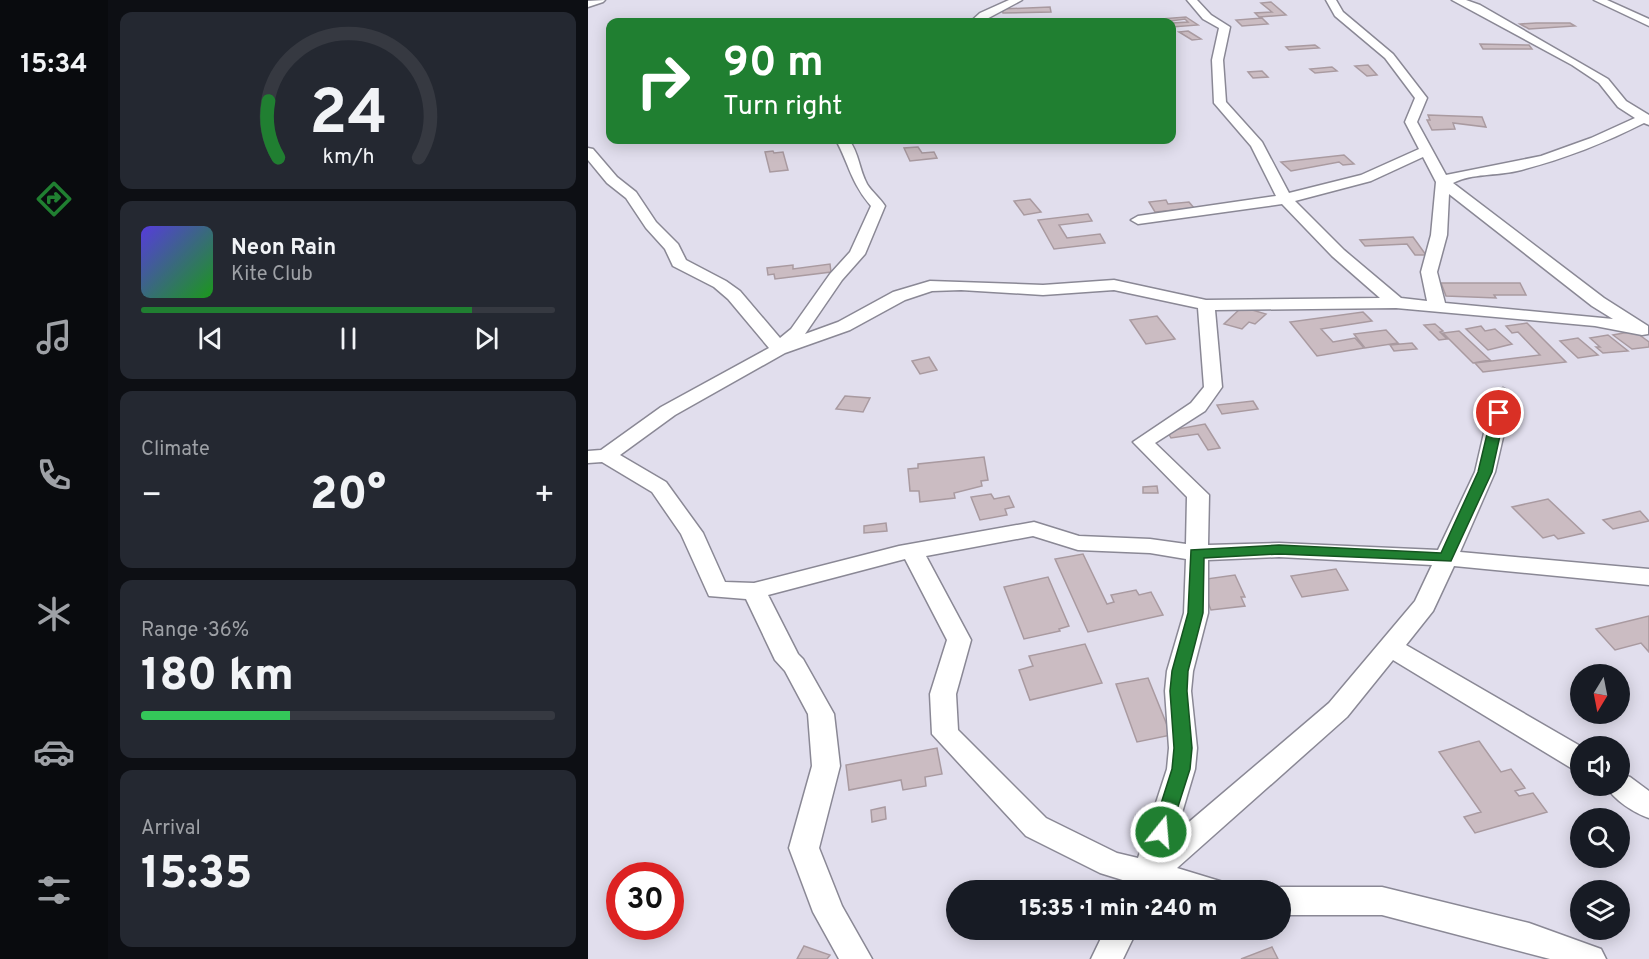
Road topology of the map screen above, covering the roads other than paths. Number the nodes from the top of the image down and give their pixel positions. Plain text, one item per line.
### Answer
1 (600, 0) edge
2 (1017, 0) edge
3 (1192, 0) edge
4 (1331, 0) edge
5 (1457, 0) edge
6 (1599, 0) edge
7 (588, 4) edge
8 (980, 18) edge
9 (1649, 23) edge
10 (1647, 120) edge
11 (846, 144) edge
12 (1426, 151) junction
13 (591, 163) edge
14 (1443, 182) junction
15 (1285, 199) junction
16 (1138, 220) dead end
17 (1396, 303) junction
18 (1206, 305) junction
19 (1438, 307) junction
20 (1645, 332) edge
21 (780, 349) junction
22 (1503, 394) dead end
23 (597, 456) edge
24 (912, 551) junction
25 (1197, 553) junction
26 (1446, 558) junction
27 (1649, 577) edge
28 (754, 591) junction
29 (1390, 647) junction
30 (1570, 753) edge
31 (1630, 792) edge
32 (1649, 806) edge
33 (1139, 880) edge
34 (1145, 880) edge
35 (1147, 880) edge
36 (1291, 901) edge
37 (1116, 940) edge
38 (856, 959) edge
39 (1107, 959) edge
40 (1590, 959) edge

1 - 7 street
2 - 8 street
3 - 15 street
4 - 12 street
5 - 10 street
6 - 9 street
10 - 14 street
11 - 21 street
12 - 14 street
12 - 15 street
13 - 21 street
14 - 19 street
14 - 20 street
15 - 16 street
15 - 17 street
17 - 18 street
17 - 19 street
18 - 21 street
18 - 25 street
19 - 20 street
21 - 23 street
22 - 26 street
23 - 28 street
24 - 25 street
24 - 28 street
24 - 33 street
25 - 26 street
25 - 34 street
26 - 27 street
26 - 29 street
28 - 38 street
29 - 30 street
29 - 35 street
31 - 32 street
36 - 40 street
37 - 39 street

